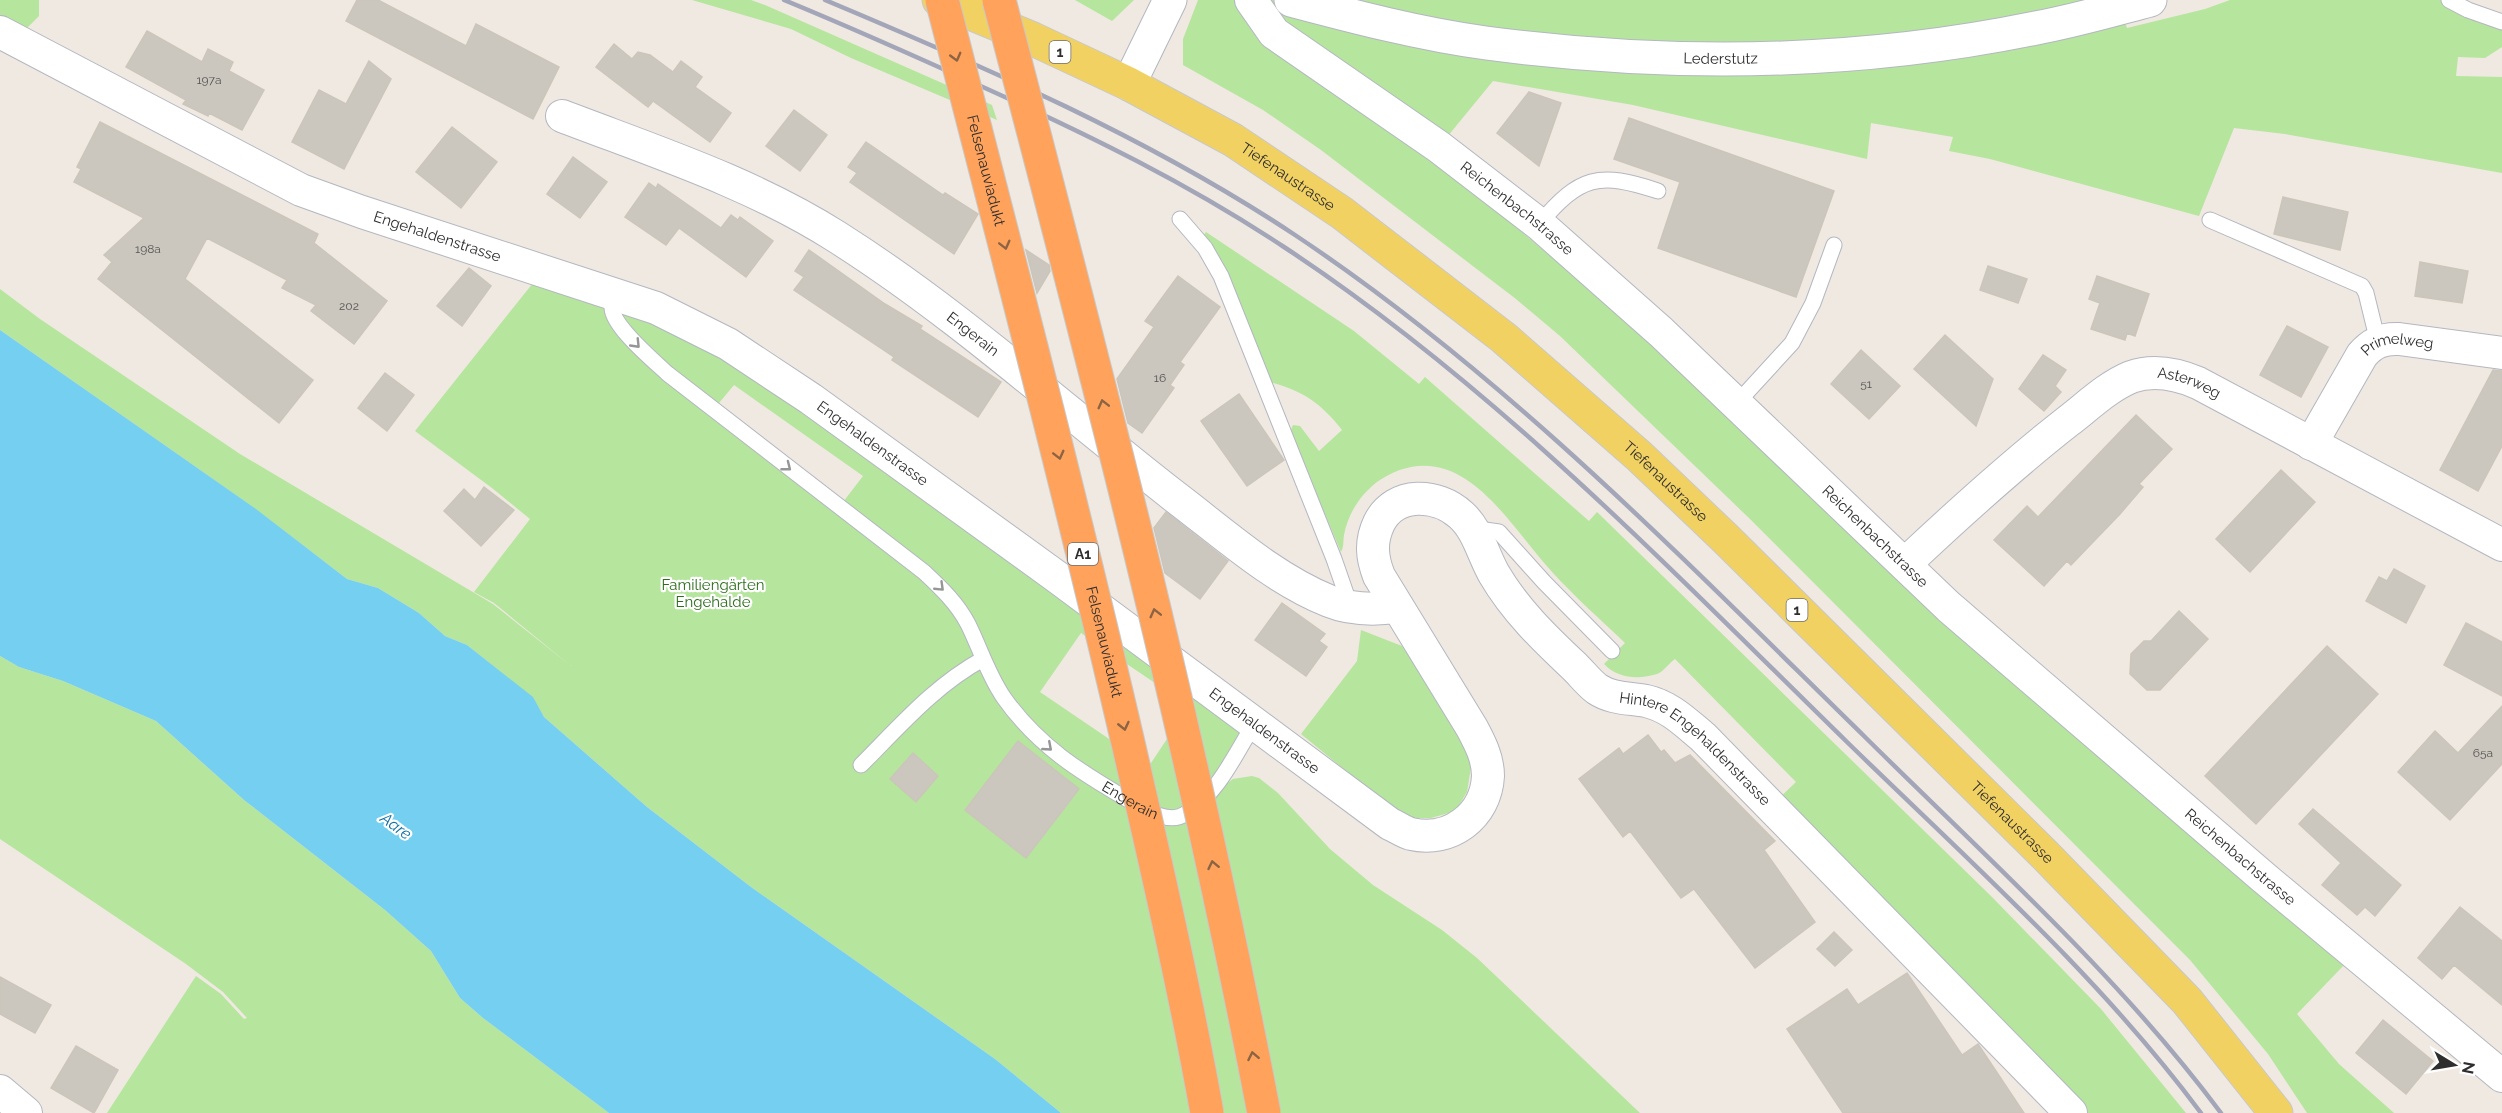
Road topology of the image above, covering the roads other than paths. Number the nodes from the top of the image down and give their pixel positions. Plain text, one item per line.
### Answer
1 (940, 0) edge
2 (999, 0) edge
3 (1170, 0) edge
4 (1251, 0) edge
5 (1291, 0) edge
6 (2150, 0) edge
7 (2449, 0) edge
8 (2502, 22) edge
9 (0, 32) edge
10 (1129, 84) junction
11 (562, 116) dead end
12 (1658, 191) dead end
13 (1180, 219) dead end
14 (2210, 220) dead end
15 (1539, 224) junction
16 (1834, 245) dead end
17 (615, 294) junction
18 (2378, 342) junction
19 (2502, 353) edge
20 (1737, 403) junction
21 (2311, 444) junction
22 (1474, 534) junction
23 (2502, 545) edge
24 (1905, 564) junction
25 (1397, 607) junction
26 (1351, 608) junction
27 (1612, 651) dead end
28 (983, 659) junction
29 (1254, 724) junction
30 (861, 765) dead end
31 (2502, 1076) edge
32 (0, 1091) edge
33 (27, 1113) edge
34 (1207, 1113) edge
35 (1264, 1113) edge
36 (2071, 1113) edge
37 (2276, 1113) edge

1 - 10 main road, Tiefenaustrasse / 1
1 -> 34 highway, Felsenauviadukt / A1, bridge
35 -> 2 highway, bridge
3 - 10 street
4 - 15 street, Reichenbachstrasse
5 - 6 street, Lederstutz
7 - 8 lane
9 - 17 street, Engehaldenstrasse
10 - 37 main road, Tiefenaustrasse / 1
11 - 26 street, Engerain
12 - 15 lane
13 - 26 lane
14 - 18 lane
15 - 20 street, Reichenbachstrasse
16 - 20 lane
17 -> 28 lane, Engerain
17 - 29 street, Engehaldenstrasse
18 - 19 street, Primelweg
18 - 21 street, Primelweg
20 - 24 street, Reichenbachstrasse
21 - 23 street, Asterweg
21 - 24 street, Asterweg
22 - 25 street, Hintere Engehaldenstrasse
22 - 27 lane
22 - 36 street, Hintere Engehaldenstrasse
24 - 31 street, Reichenbachstrasse
25 - 26 street, Engerain
25 - 29 street, Engehaldenstrasse
28 -> 29 lane, Engerain
28 - 30 lane
32 - 33 street

